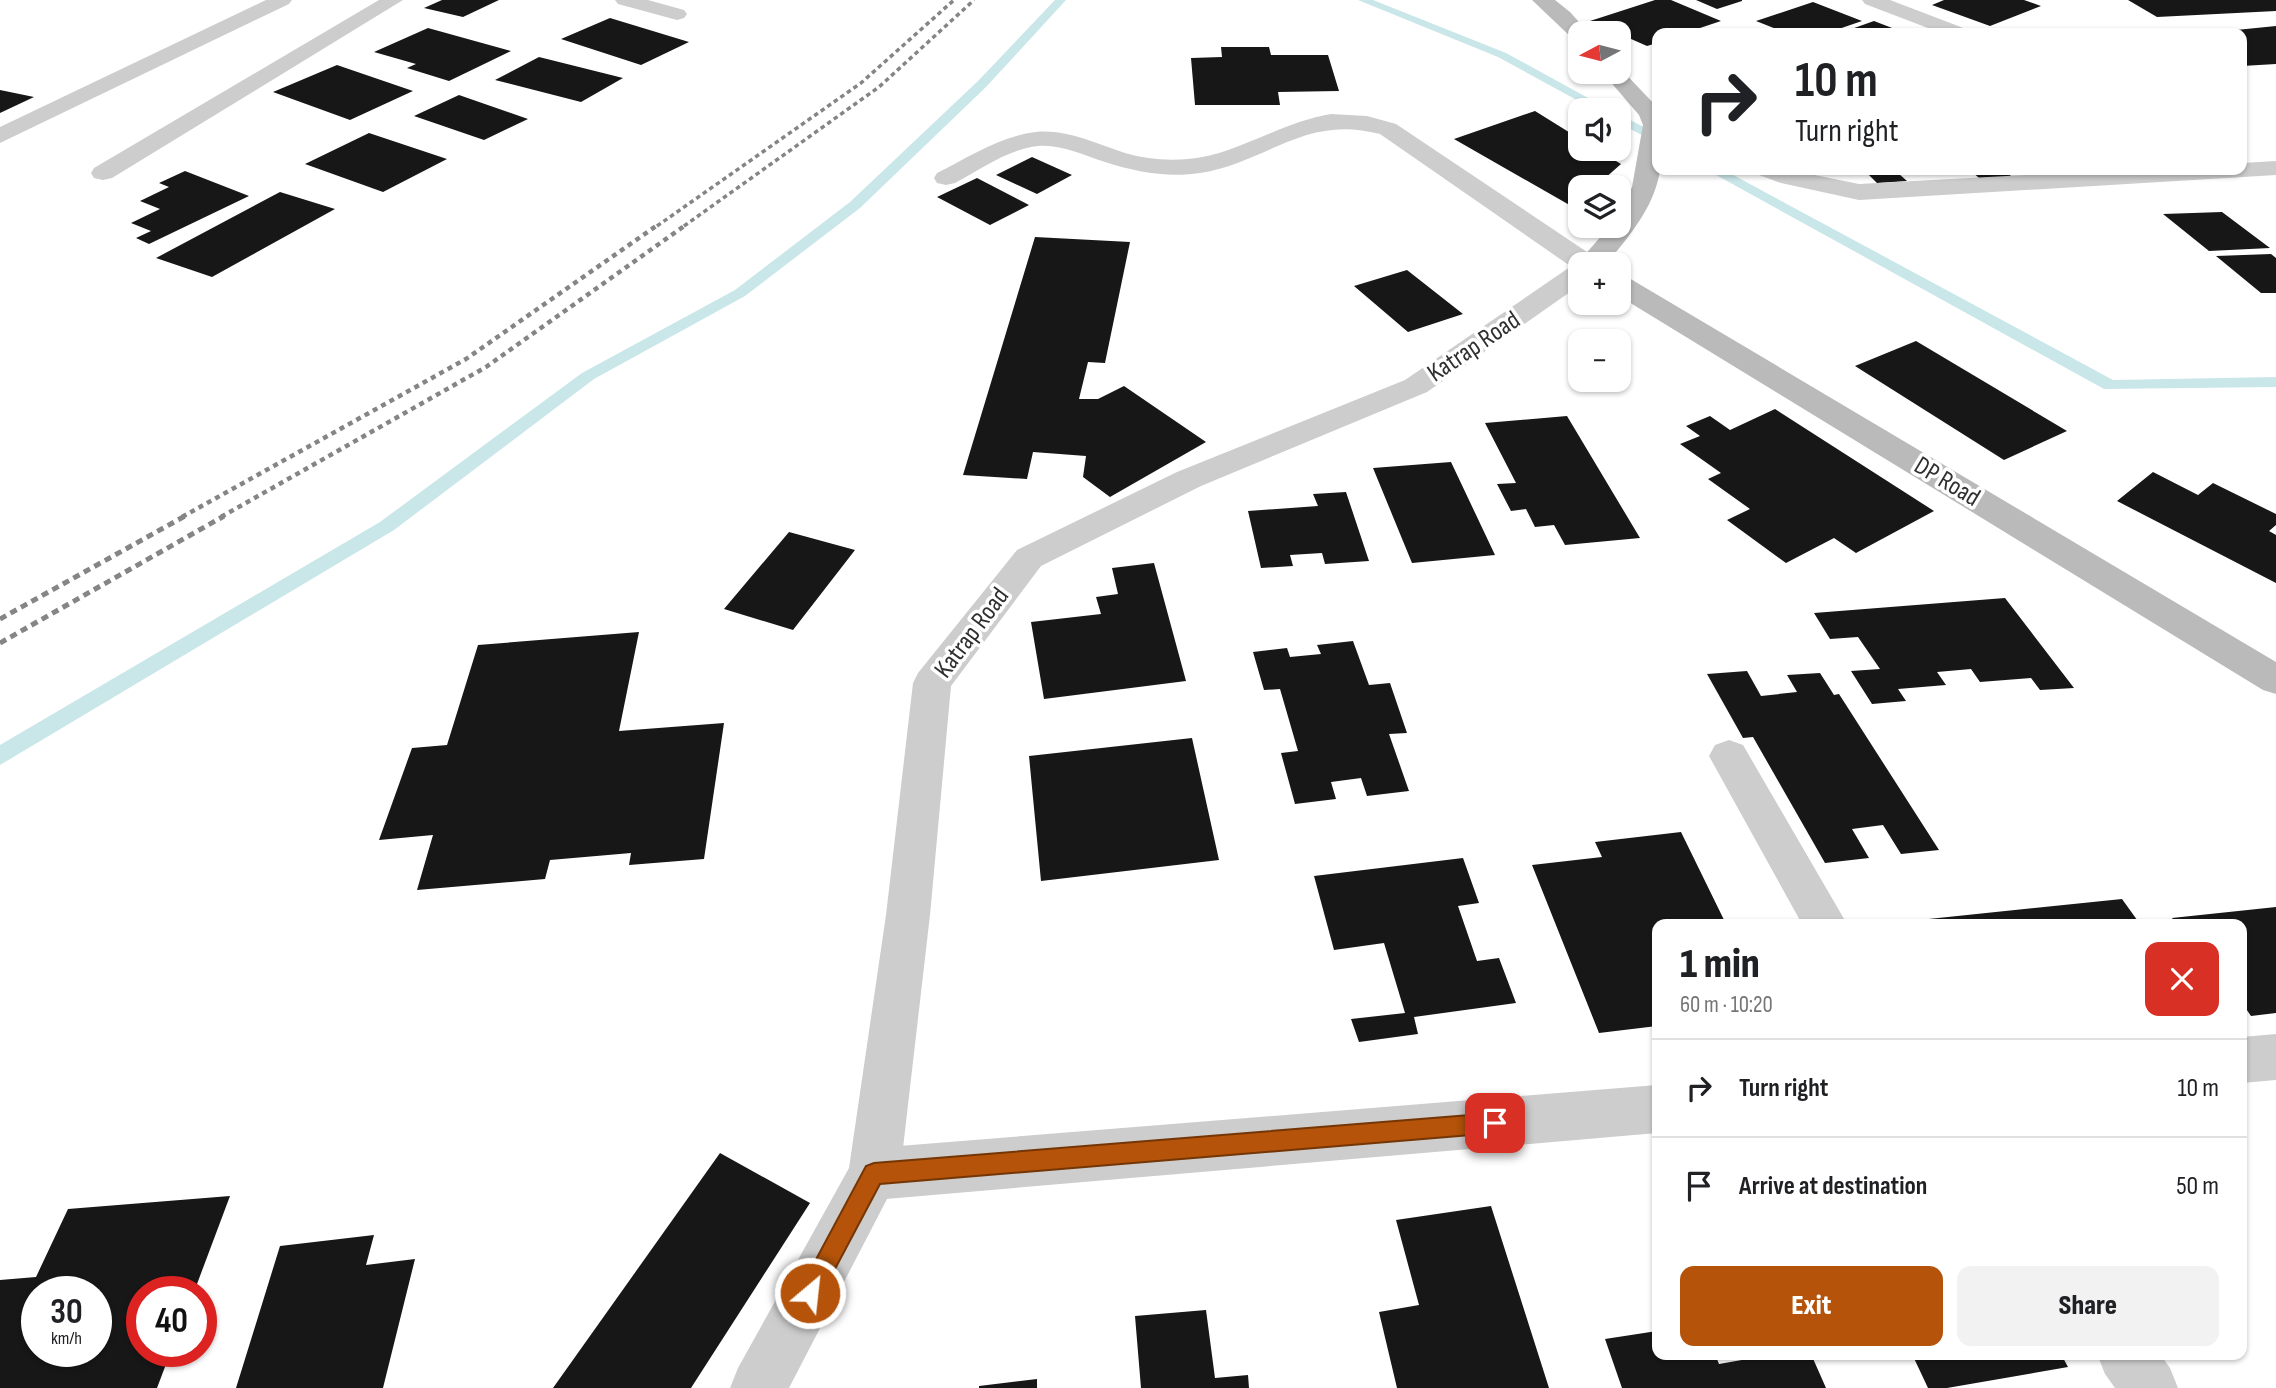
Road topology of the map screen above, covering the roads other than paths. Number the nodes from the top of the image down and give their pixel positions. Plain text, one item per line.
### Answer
1 (282, 0) edge
2 (393, 0) edge
3 (625, 0) edge
4 (1542, 0) edge
5 (1872, 0) edge
6 (677, 14) dead end
7 (1568, 22) edge
8 (1945, 28) edge
9 (1624, 84) edge
10 (1652, 116) edge
11 (1652, 133) edge
12 (0, 136) edge
13 (2276, 168) edge
14 (2247, 170) edge
15 (103, 173) dead end
16 (1782, 175) edge
17 (2149, 175) edge
18 (946, 178) dead end
19 (1568, 252) edge
20 (1602, 252) edge
21 (1568, 282) edge
22 (1631, 291) edge
23 (2276, 680) edge
24 (1729, 756) dead end
25 (1822, 919) edge
26 (2276, 1057) edge
27 (2247, 1060) edge
28 (1652, 1109) edge
29 (874, 1174) junction
30 (2129, 1360) edge
31 (758, 1388) edge
32 (2150, 1388) edge

1 - 12 street
2 - 15 street
3 - 6 street
4 - 7 main road
5 - 8 street
9 - 10 main road
11 - 20 main road
13 - 14 street
16 - 17 street
18 - 19 street
21 - 29 street, Katrap Road
22 - 23 main road, DP Road
24 - 25 street
26 - 27 street
28 - 29 street
29 - 31 street, Katrap Road
30 - 32 street

